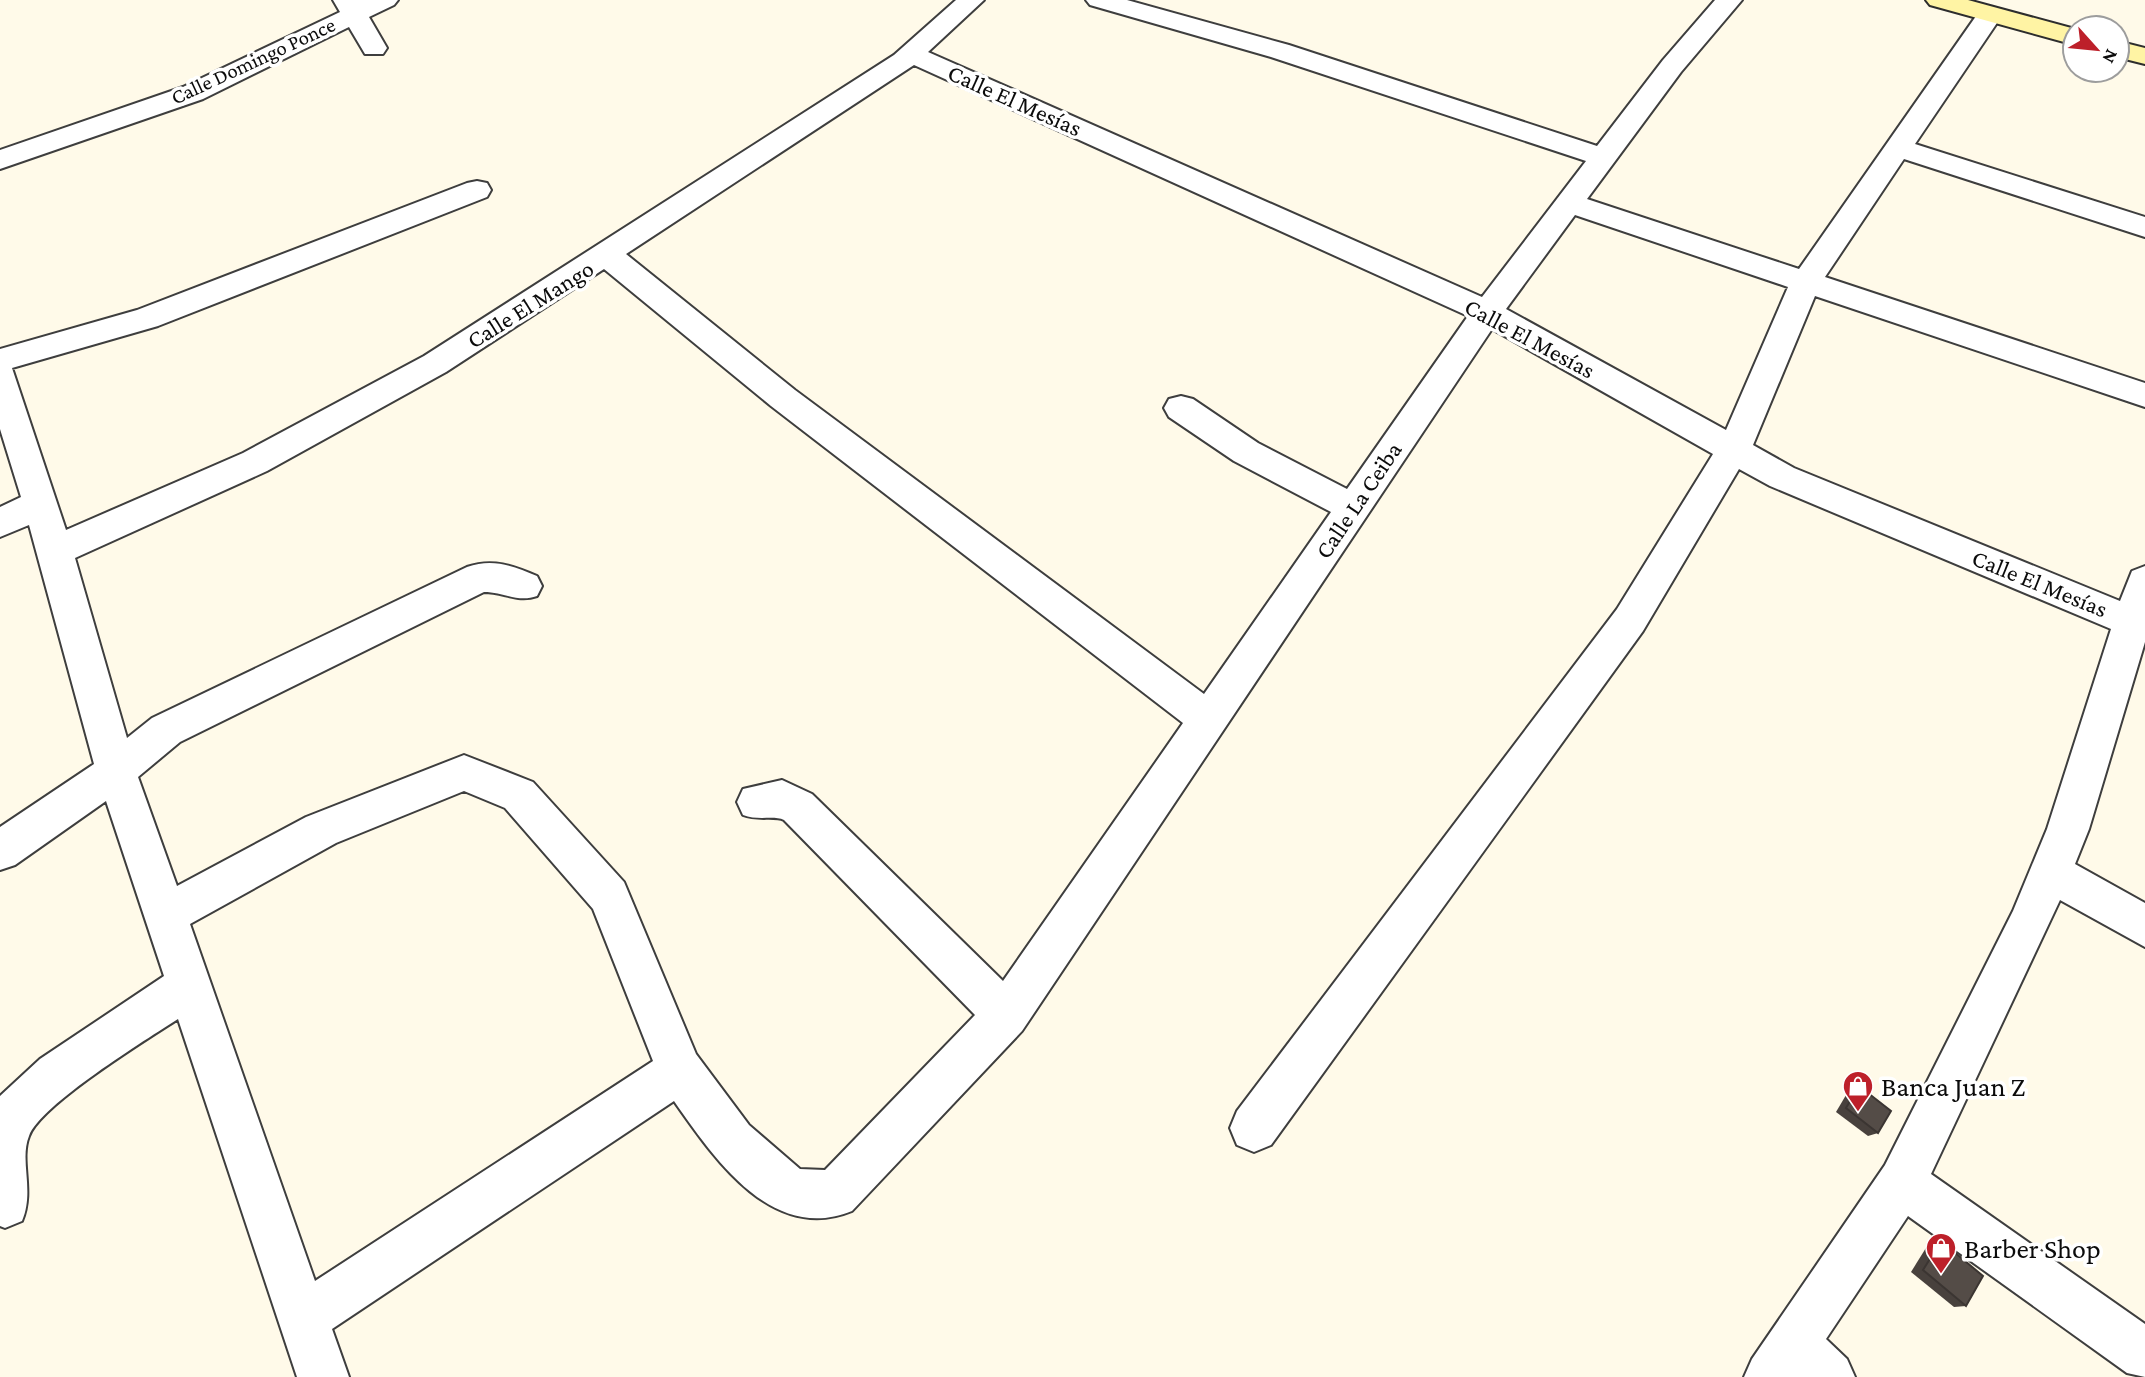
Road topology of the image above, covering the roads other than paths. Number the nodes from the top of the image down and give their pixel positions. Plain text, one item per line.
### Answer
1 (385, 0) edge
2 (971, 0) edge
3 (1099, 0) edge
4 (1729, 0) edge
5 (1938, 0) edge
6 (351, 6) edge
7 (1990, 14) junction
8 (2061, 33) edge
9 (374, 48) dead end
10 (911, 54) junction
11 (1898, 148) junction
12 (1603, 157) junction
13 (0, 160) edge
14 (477, 190) dead end
15 (1569, 203) junction
16 (2145, 227) edge
17 (607, 254) junction
18 (1806, 282) junction
19 (1487, 312) junction
20 (0, 360) edge
21 (2145, 395) edge
22 (3, 396) edge
23 (1181, 408) dead end
24 (1734, 449) junction
25 (39, 504) junction
26 (1353, 508) junction
27 (0, 523) edge
28 (55, 551) junction
29 (524, 586) dead end
30 (2140, 610) edge
31 (1208, 719) junction
32 (116, 771) junction
33 (757, 802) dead end
34 (0, 851) edge
35 (2050, 872) junction
36 (165, 915) junction
37 (2145, 926) edge
38 (189, 986) junction
39 (1006, 1015) junction
40 (680, 1070) junction
41 (1254, 1128) dead end
42 (1902, 1182) junction
43 (5, 1204) dead end
44 (303, 1318) junction
45 (2145, 1355) edge
46 (1781, 1360) edge
47 (323, 1377) edge
48 (1829, 1377) edge

1 - 6 street, Calle Domingo Ponce
2 - 10 street, Calle El Mango
3 - 12 street
4 - 12 street, Calle La Ceiba
5 - 7 street
6 - 9 street
6 - 13 street, Calle Domingo Ponce
7 - 8 street
7 - 11 street
10 - 17 street, Calle El Mango
10 - 19 street, Calle El Mesías
11 - 16 street
11 - 18 street
12 - 15 street, Calle La Ceiba
14 - 20 street
15 - 18 street
15 - 19 street, Calle La Ceiba
17 - 28 street, Calle El Mango
17 - 31 street
18 - 21 street
18 - 24 street
19 - 24 street, Calle El Mesías
19 - 26 street, Calle La Ceiba
22 - 25 street
23 - 26 street
24 - 30 street, Calle El Mesías
24 - 41 street
25 - 27 street
25 - 28 street
26 - 31 street, Calle La Ceiba
28 - 32 street
29 - 32 street
30 - 35 street
31 - 39 street, Calle La Ceiba
32 - 34 street
32 - 36 street
33 - 39 street
35 - 37 street
35 - 42 street
36 - 38 street
36 - 40 street, Calle La Ceiba
38 - 43 street
38 - 44 street
39 - 40 street, Calle La Ceiba
40 - 44 street
42 - 45 street
42 - 46 street
44 - 47 street
46 - 48 street

